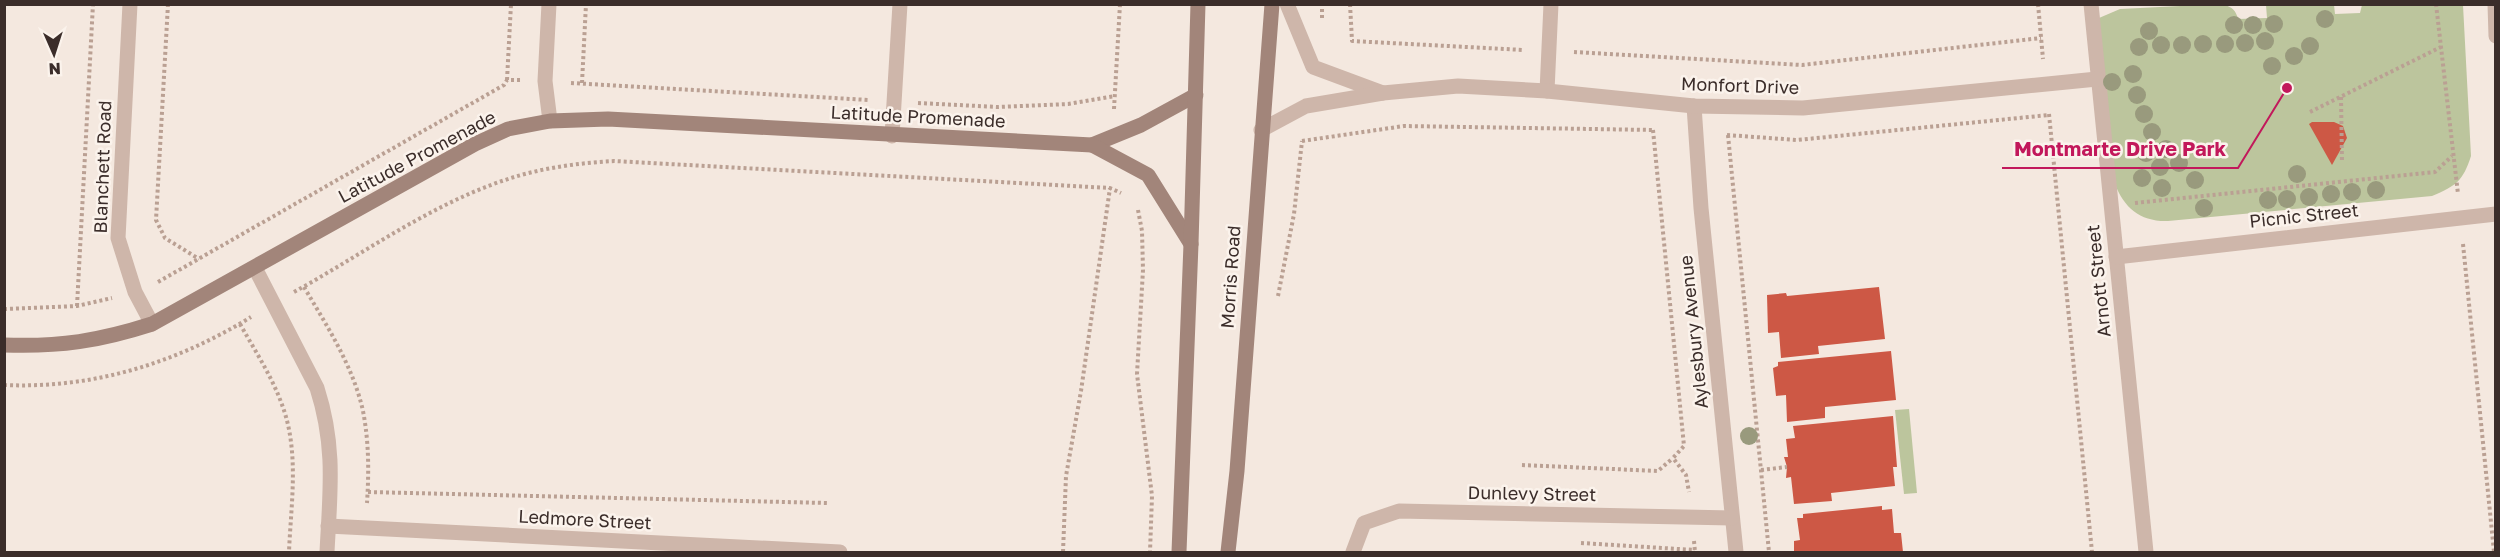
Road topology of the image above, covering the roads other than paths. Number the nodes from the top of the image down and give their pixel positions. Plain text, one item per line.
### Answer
1 (130, 4) edge
2 (549, 4) edge
3 (900, 4) edge
4 (1198, 4) edge
5 (1272, 4) edge
6 (1287, 4) edge
7 (1551, 4) edge
8 (2091, 4) edge
9 (2495, 4) edge
10 (2496, 36) edge
11 (2097, 79) junction
12 (1546, 91) junction
13 (1383, 93) junction
14 (1196, 95) junction
15 (1694, 106) junction
16 (550, 121) junction
17 (1261, 130) junction
18 (892, 136) junction
19 (1092, 145) junction
20 (2496, 214) edge
21 (1191, 244) junction
22 (2116, 257) junction
23 (255, 268) junction
24 (152, 324) junction
25 (4, 345) edge
26 (1732, 518) junction
27 (328, 526) junction
28 (327, 552) edge
29 (840, 552) edge
30 (1179, 552) edge
31 (1228, 552) edge
32 (1353, 552) edge
33 (1736, 552) edge
34 (2146, 552) edge

1 - 24 street, Blanchett Road
2 - 16 street
3 - 18 street
4 - 14 street
5 - 17 street, Morris Road
6 - 13 street, Monfort Drive
7 - 12 street
8 - 11 street, Arnott Street
9 - 10 street
11 - 15 street, Monfort Drive
11 - 22 street, Arnott Street
12 - 13 street, Monfort Drive
12 - 15 street, Monfort Drive
13 - 17 street, Monfort Drive
14 - 19 street, Latitude Promenade
14 - 21 street
15 - 26 street, Aylesbury Avenue
16 - 18 street, Latitude Promenade
16 - 23 street, Latitude Promenade
17 - 31 street, Morris Road
18 - 19 street, Latitude Promenade
19 - 21 street, Latitude Promenade
20 - 22 street, Picnic Street
21 - 30 street
22 - 34 street, Arnott Street
23 - 24 street, Latitude Promenade
23 - 27 street
24 - 25 street, Latitude Promenade
26 - 32 street, Dunlevy Street
26 - 33 street, Aylesbury Avenue
27 - 28 street
27 - 29 street, Ledmore Street

